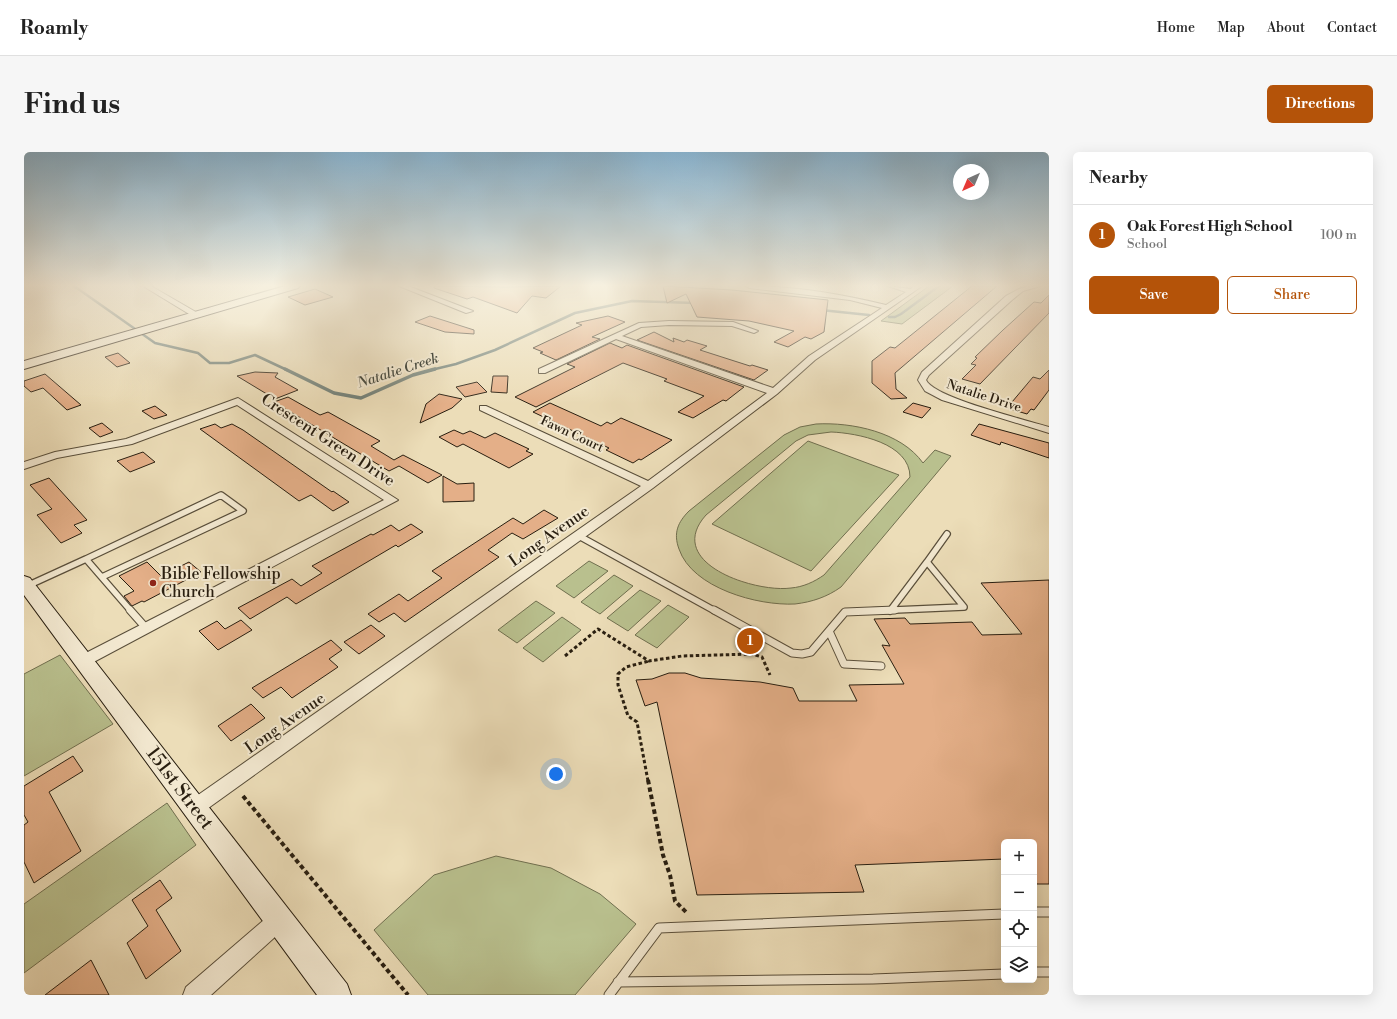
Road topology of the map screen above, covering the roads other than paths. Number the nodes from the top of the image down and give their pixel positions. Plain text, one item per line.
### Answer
1 (160, 325) edge
2 (646, 325) edge
3 (737, 325) edge
4 (860, 325) edge
5 (979, 325) edge
6 (754, 331) dead end
7 (614, 336) junction
8 (24, 365) edge
9 (542, 371) dead end
10 (774, 392) junction
11 (483, 408) dead end
12 (1049, 430) edge
13 (24, 466) edge
14 (649, 486) junction
15 (948, 534) dead end
16 (579, 536) junction
17 (86, 559) junction
18 (927, 562) junction
19 (102, 577) junction
20 (25, 584) edge
21 (890, 611) junction
22 (146, 628) junction
23 (829, 630) junction
24 (83, 660) junction
25 (880, 666) dead end
26 (194, 808) junction
27 (1037, 912) edge
28 (1049, 912) edge
29 (1001, 914) edge
30 (279, 920) junction
31 (1037, 972) edge
32 (1049, 972) edge
33 (1001, 974) edge
34 (618, 982) junction
35 (194, 995) edge
36 (336, 995) edge
37 (608, 995) edge

1 - 8 street
2 - 7 street
3 - 6 street
4 - 10 street, Long Avenue
5 - 12 street, Natalie Drive
7 - 9 street
7 - 10 street
10 - 14 street, Long Avenue
11 - 14 street, Fawn Court
13 - 22 street, Crescent Green Drive
14 - 16 street, Long Avenue
15 - 18 lane
16 - 23 lane
16 - 26 street, Long Avenue
17 - 19 lane
17 - 19 lane
17 - 20 lane
18 - 21 lane
18 - 21 lane
19 - 22 lane
20 - 24 street, 151st Street
21 - 23 lane
22 - 24 street, Crescent Green Drive
23 - 25 lane
24 - 26 street, 151st Street
26 - 30 street, 151st Street
27 - 28 lane
29 - 34 lane
30 - 35 street
30 - 36 street, 151st Street
31 - 32 lane
33 - 34 lane
34 - 37 lane

